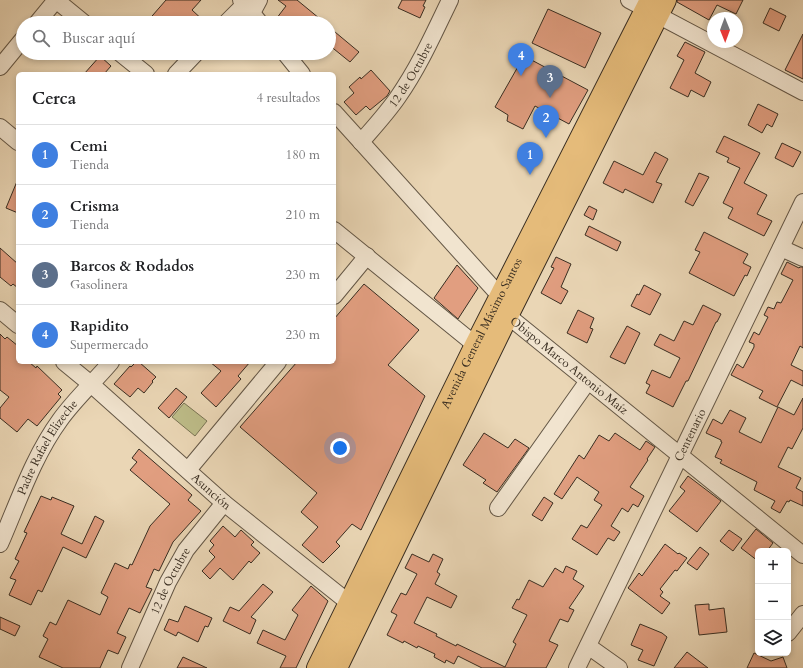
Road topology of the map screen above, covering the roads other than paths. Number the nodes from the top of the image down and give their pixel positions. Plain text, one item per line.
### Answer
1 (56, 0) edge
2 (450, 0) edge
3 (650, 5) edge
4 (251, 8) edge
5 (43, 16) edge
6 (75, 16) edge
7 (238, 16) edge
8 (16, 48) edge
9 (129, 60) edge
10 (189, 60) edge
11 (291, 60) edge
12 (0, 67) edge
13 (144, 72) edge
14 (178, 72) edge
15 (300, 72) edge
16 (803, 92) edge
17 (336, 114) edge
18 (0, 127) edge
19 (16, 140) edge
20 (361, 142) junction
21 (803, 202) edge
22 (336, 232) edge
23 (781, 248) junction
24 (367, 256) junction
25 (803, 258) edge
26 (336, 294) edge
27 (500, 296) junction
28 (0, 310) edge
29 (508, 316) junction
30 (16, 323) edge
31 (482, 350) junction
32 (67, 364) edge
33 (109, 364) edge
34 (276, 364) edge
35 (588, 381) junction
36 (92, 384) junction
37 (680, 456) junction
38 (188, 470) junction
39 (224, 503) junction
40 (498, 508) dead end
41 (0, 544) edge
42 (803, 555) edge
43 (356, 608) junction
44 (803, 614) edge
45 (791, 629) edge
46 (588, 646) junction
47 (130, 668) edge
48 (317, 668) edge
49 (337, 668) edge
50 (577, 668) edge
51 (620, 668) edge

1 - 5 street
1 - 6 street
2 - 20 street, 12 de Octubre
3 - 16 street
3 - 27 main road, Avenida General Máximo Santos
3 - 29 main road, Avenida General Máximo Santos
4 - 7 street
8 - 12 street
9 - 13 street
10 - 14 street
11 - 15 street
17 - 20 street, Obispo Marco Antonio Maíz
18 - 19 street
20 - 27 street, Obispo Marco Antonio Maíz
21 - 23 street, Centenario
22 - 24 street
23 - 25 street
23 - 37 street, Centenario
24 - 26 street
24 - 31 street
27 - 29 street, Obispo Marco Antonio Maíz
27 - 31 main road, Avenida General Máximo Santos
28 - 30 street
29 - 31 main road, Avenida General Máximo Santos
29 - 35 street, Obispo Marco Antonio Maíz
31 - 43 main road, Avenida General Máximo Santos
32 - 36 street, Asunción
33 - 36 street, Padre Rafael Elizeche
34 - 38 street
35 - 37 street, Obispo Marco Antonio Maíz
35 - 40 street
36 - 38 street, Asunción
36 - 41 street, Padre Rafael Elizeche
37 - 42 street, Obispo Marco Antonio Maíz
37 - 46 street, Centenario
38 - 39 street, Asunción
39 - 43 street, Asunción
39 - 47 street, 12 de Octubre
43 - 48 main road, Avenida General Máximo Santos
43 - 49 main road, Avenida General Máximo Santos
44 - 45 street
46 - 50 street, Centenario
46 - 51 street

